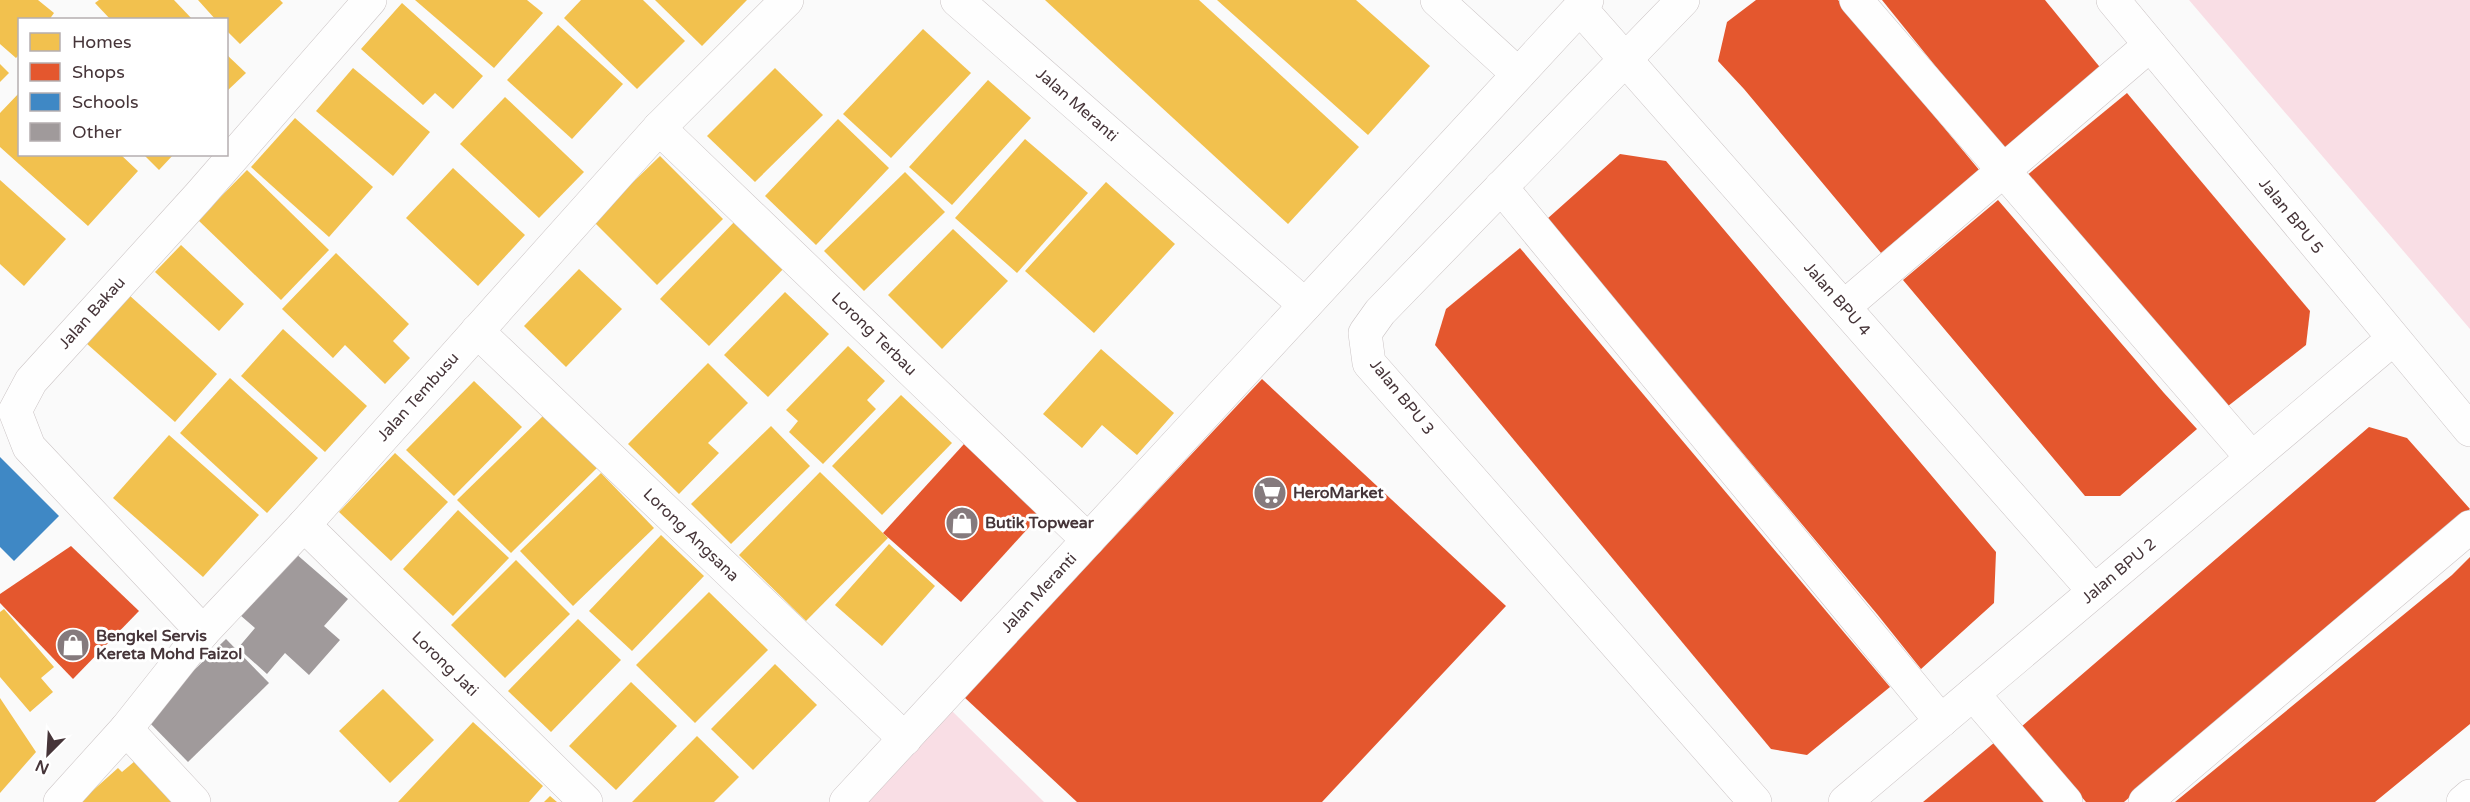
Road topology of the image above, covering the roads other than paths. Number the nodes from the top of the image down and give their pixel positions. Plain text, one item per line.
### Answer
1 (370, 0) edge
2 (787, 0) edge
3 (957, 0) edge
4 (1437, 0) edge
5 (1683, 0) edge
6 (1856, 0) edge
7 (2113, 0) edge
8 (1583, 4) edge
9 (2150, 45) junction
10 (1626, 59) junction
11 (1518, 74) junction
12 (659, 128) junction
13 (2003, 171) junction
14 (1501, 187) junction
15 (1305, 305) junction
16 (1844, 307) junction
17 (477, 331) junction
18 (2393, 339) junction
19 (2470, 430) edge
20 (2252, 458) junction
21 (304, 525) junction
22 (2470, 527) edge
23 (1088, 540) junction
24 (2094, 591) junction
25 (203, 632) junction
26 (1972, 694) junction
27 (1941, 721) junction
28 (126, 729) junction
29 (905, 739) junction
30 (2470, 796) edge
31 (60, 802) edge
32 (194, 802) edge
33 (586, 802) edge
34 (846, 802) edge
35 (1755, 802) edge
36 (1845, 802) edge
37 (2066, 802) edge
38 (2145, 802) edge
39 (2463, 802) edge

1 - 25 street, Jalan Bakau
2 - 12 street, Jalan Tembusu
3 - 15 street, Jalan Meranti
4 - 11 street
5 - 10 street, Jalan BPU 3
6 - 13 street
7 - 9 street, Jalan BPU 5
8 - 10 street, Jalan BPU 4
8 - 11 street, Jalan Meranti
9 - 13 street
9 - 18 street, Jalan BPU 5
10 - 14 street, Jalan BPU 3
10 - 16 street, Jalan BPU 4
11 - 15 street, Jalan Meranti
12 - 17 street, Jalan Tembusu
12 - 23 street, Lorong Terbau
13 - 16 street
13 - 20 street
14 - 27 street
14 - 35 street, Jalan BPU 3
15 - 23 street, Jalan Meranti
16 - 24 street, Jalan BPU 4
17 - 21 street, Jalan Tembusu
17 - 29 street, Lorong Angsana
18 - 19 street, Jalan BPU 5
18 - 20 street, Jalan BPU 2
20 - 24 street, Jalan BPU 2
21 - 25 street, Jalan Tembusu
21 - 33 street, Lorong Jati
22 - 38 street
23 - 29 street, Jalan Meranti
24 - 26 street, Jalan BPU 2
25 - 28 street, Jalan Tembusu
26 - 27 street, Jalan BPU 2
26 - 37 street
27 - 36 street, Jalan BPU 2
28 - 31 street, Jalan Tembusu
28 - 32 street
29 - 34 street, Jalan Meranti
30 - 39 street

